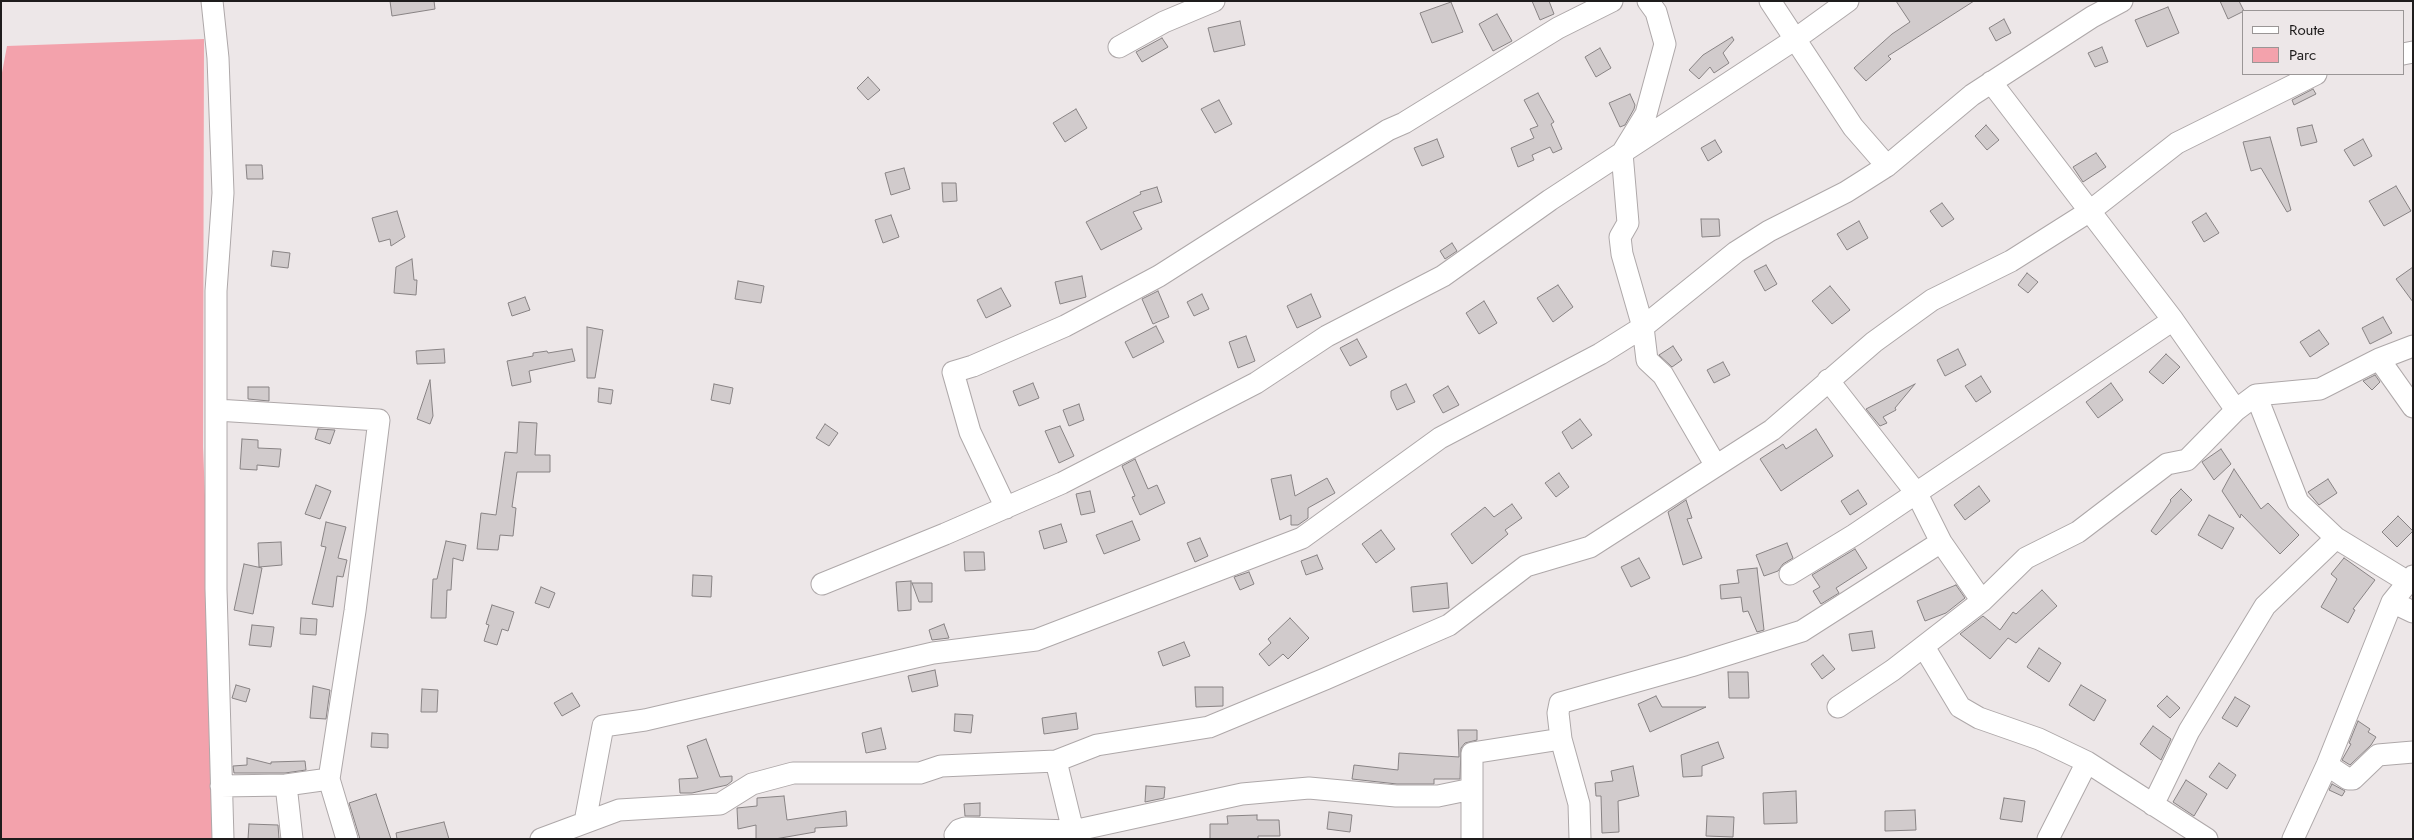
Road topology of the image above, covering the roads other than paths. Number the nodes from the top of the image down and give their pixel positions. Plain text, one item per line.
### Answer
1 (212, 1) edge
2 (1214, 1) edge
3 (1612, 1) edge
4 (1648, 1) edge
5 (1770, 1) edge
6 (1848, 1) edge
7 (2122, 1) edge
8 (1794, 40) junction
9 (1119, 47) dead end
10 (2314, 75) edge
11 (1991, 82) junction
12 (1622, 153) junction
13 (1887, 166) junction
14 (2090, 211) junction
15 (2173, 320) junction
16 (1643, 327) junction
17 (2413, 346) edge
18 (2379, 359) junction
19 (1828, 380) junction
20 (2256, 395) junction
21 (2413, 407) edge
22 (216, 410) junction
23 (2236, 410) junction
24 (1716, 466) junction
25 (1917, 494) junction
26 (1006, 508) junction
27 (2336, 538) junction
28 (1941, 542) junction
29 (1790, 574) dead end
30 (2410, 579) edge
31 (822, 584) dead end
32 (1982, 601) junction
33 (2392, 602) junction
34 (2413, 612) edge
35 (1924, 646) junction
36 (1838, 707) dead end
37 (1561, 738) junction
38 (2413, 752) edge
39 (1056, 761) junction
40 (2087, 762) junction
41 (2327, 765) junction
42 (329, 778) junction
43 (286, 785) junction
44 (221, 786) junction
45 (1472, 789) junction
46 (2153, 805) junction
47 (585, 822) junction
48 (1073, 831) junction
49 (223, 839) edge
50 (292, 839) edge
51 (348, 839) edge
52 (541, 839) edge
53 (956, 839) edge
54 (1472, 839) edge
55 (1580, 839) edge
56 (2048, 839) edge
57 (2208, 839) edge
58 (2293, 839) edge

1 - 22 street
2 - 9 street
3 - 26 street
4 - 12 street
5 - 8 street
6 - 8 street
7 - 11 street
8 - 12 street
8 - 13 street
10 - 14 street
11 - 13 street
11 - 14 street
12 - 16 street
12 - 26 street
13 - 16 street
14 - 15 street
14 - 19 street
15 - 23 street
15 - 25 street
16 - 24 street
16 - 47 street
17 - 18 street
18 - 20 street
18 - 21 street
19 - 24 street
19 - 25 street
20 - 23 street
20 - 27 street
22 - 42 street
22 - 44 street
23 - 32 street
24 - 39 street
25 - 28 street
25 - 29 street
26 - 31 street
27 - 30 street
27 - 46 street
28 - 32 street
28 - 37 street
30 - 33 street
32 - 35 street
33 - 34 street
33 - 41 street
35 - 36 street
35 - 40 street
37 - 45 street
37 - 55 street
38 - 41 street
39 - 47 street
39 - 48 street
40 - 46 street
40 - 56 street
41 - 58 street
42 - 43 street
42 - 51 street
43 - 44 street
43 - 50 street
44 - 49 street
45 - 48 street
45 - 54 street
46 - 57 street
47 - 52 street
48 - 53 street

